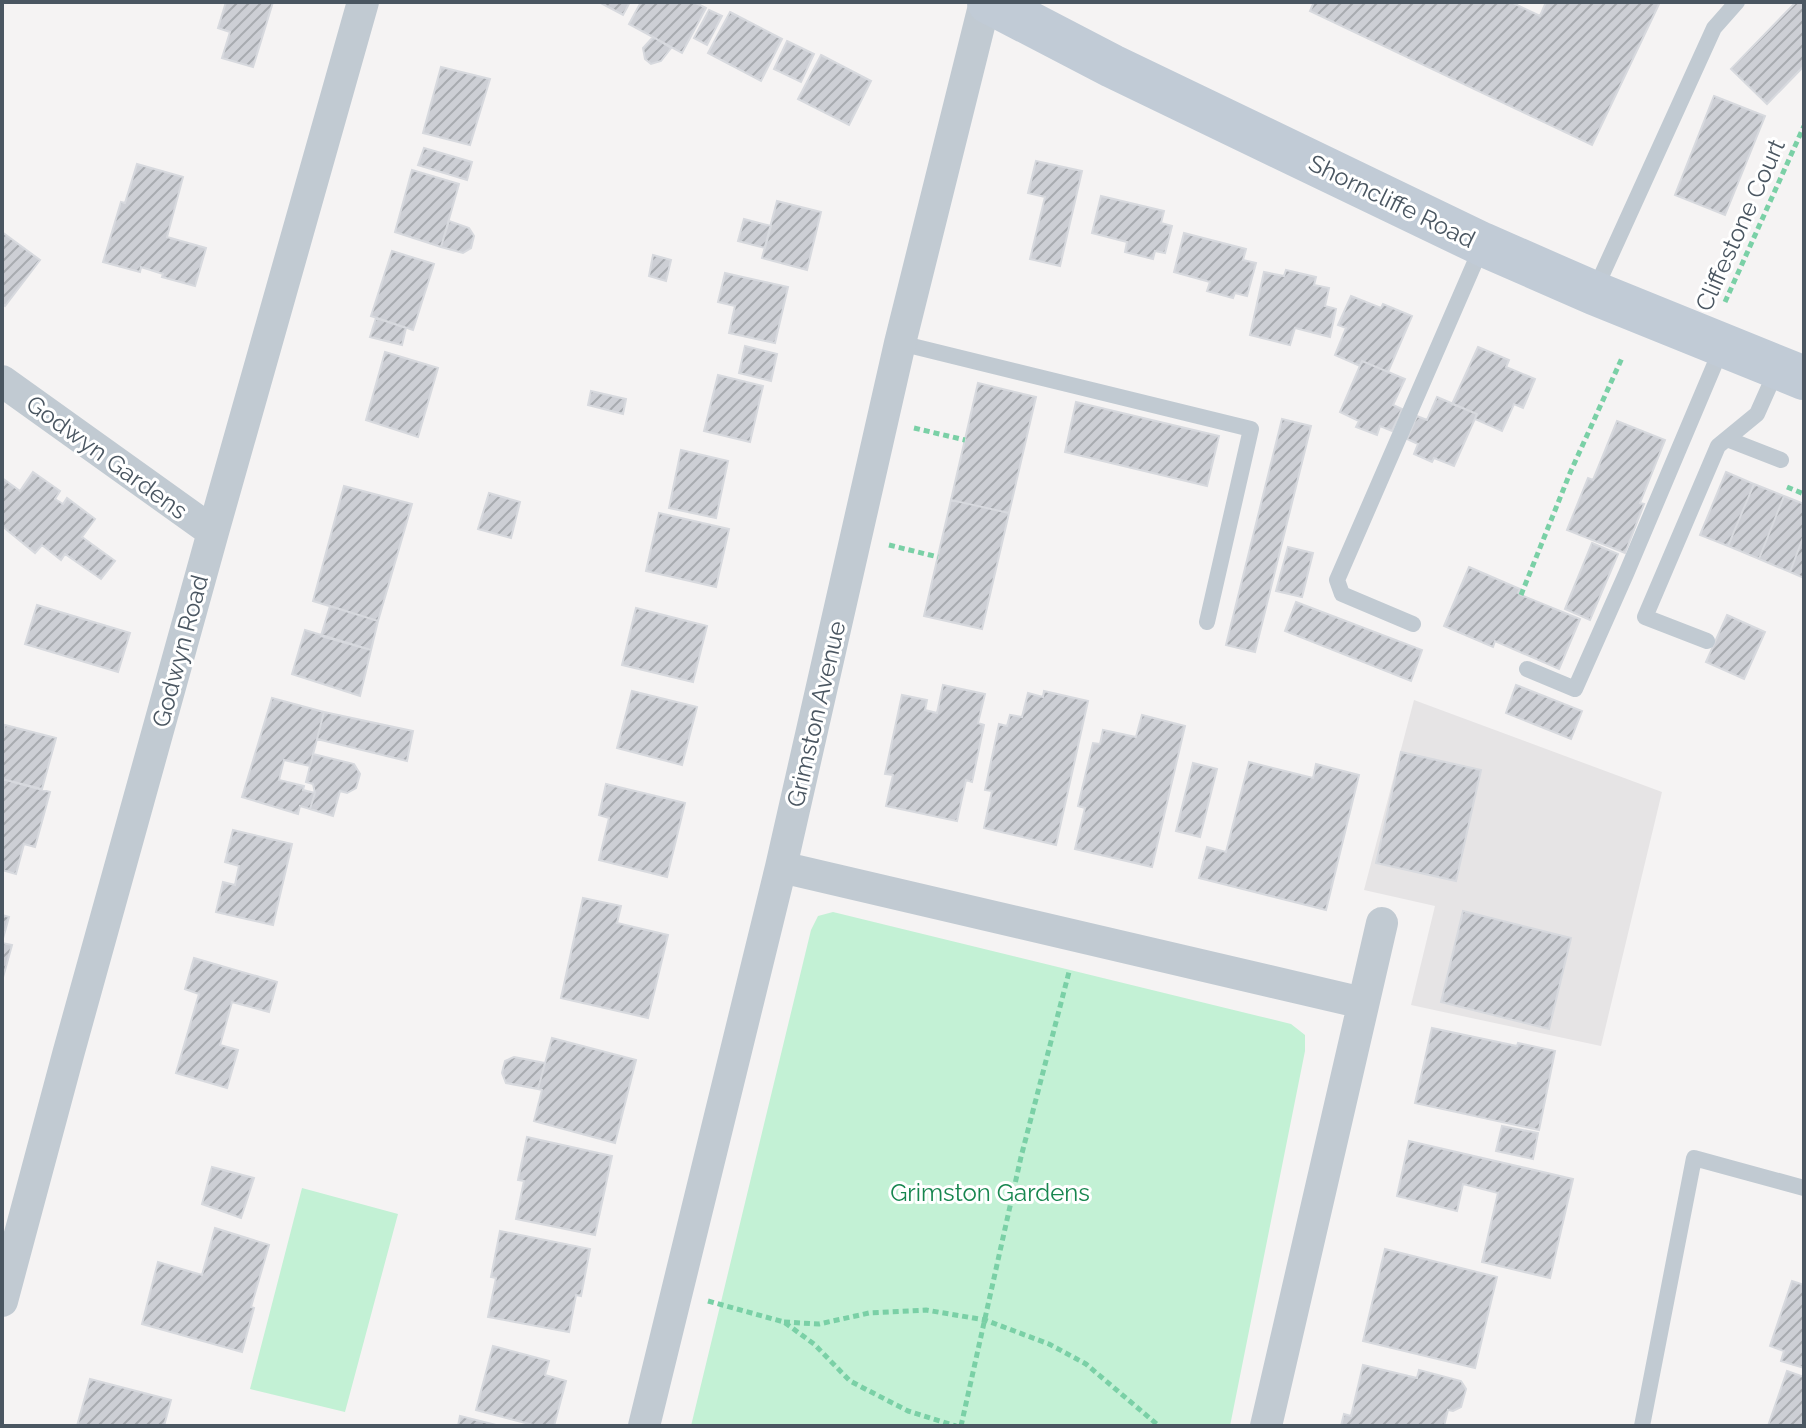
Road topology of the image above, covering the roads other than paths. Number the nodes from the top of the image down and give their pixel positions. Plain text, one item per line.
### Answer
1 (363, 2) edge
2 (987, 2) edge
3 (1737, 2) edge
4 (1482, 244) junction
5 (1594, 293) junction
6 (900, 343) junction
7 (1715, 343) junction
8 (1791, 373) edge
9 (2, 381) edge
10 (1727, 439) junction
11 (1781, 460) dead end
12 (213, 532) junction
13 (1207, 622) dead end
14 (1413, 624) dead end
15 (1707, 641) dead end
16 (1527, 669) dead end
17 (781, 867) junction
18 (1382, 923) dead end
19 (1363, 1003) junction
20 (1804, 1188) edge
21 (2, 1301) edge
22 (644, 1426) edge
23 (1266, 1426) edge
24 (1642, 1426) edge

1 - 12 street, Godwyn Road
2 - 4 main road, Shorncliffe Road
2 - 6 street, Grimston Avenue
3 - 5 lane
4 - 5 main road, Shorncliffe Road
4 - 14 lane
5 - 7 main road, Shorncliffe Road
6 - 13 lane
6 - 17 street, Grimston Avenue
7 - 8 main road, Shorncliffe Road
7 - 16 lane
8 - 10 lane
9 - 12 street, Godwyn Gardens
10 - 11 lane
10 - 15 lane
12 - 21 street, Godwyn Road
17 - 19 street
17 - 22 street, Grimston Avenue
18 - 19 street
19 - 23 street
20 - 24 lane

